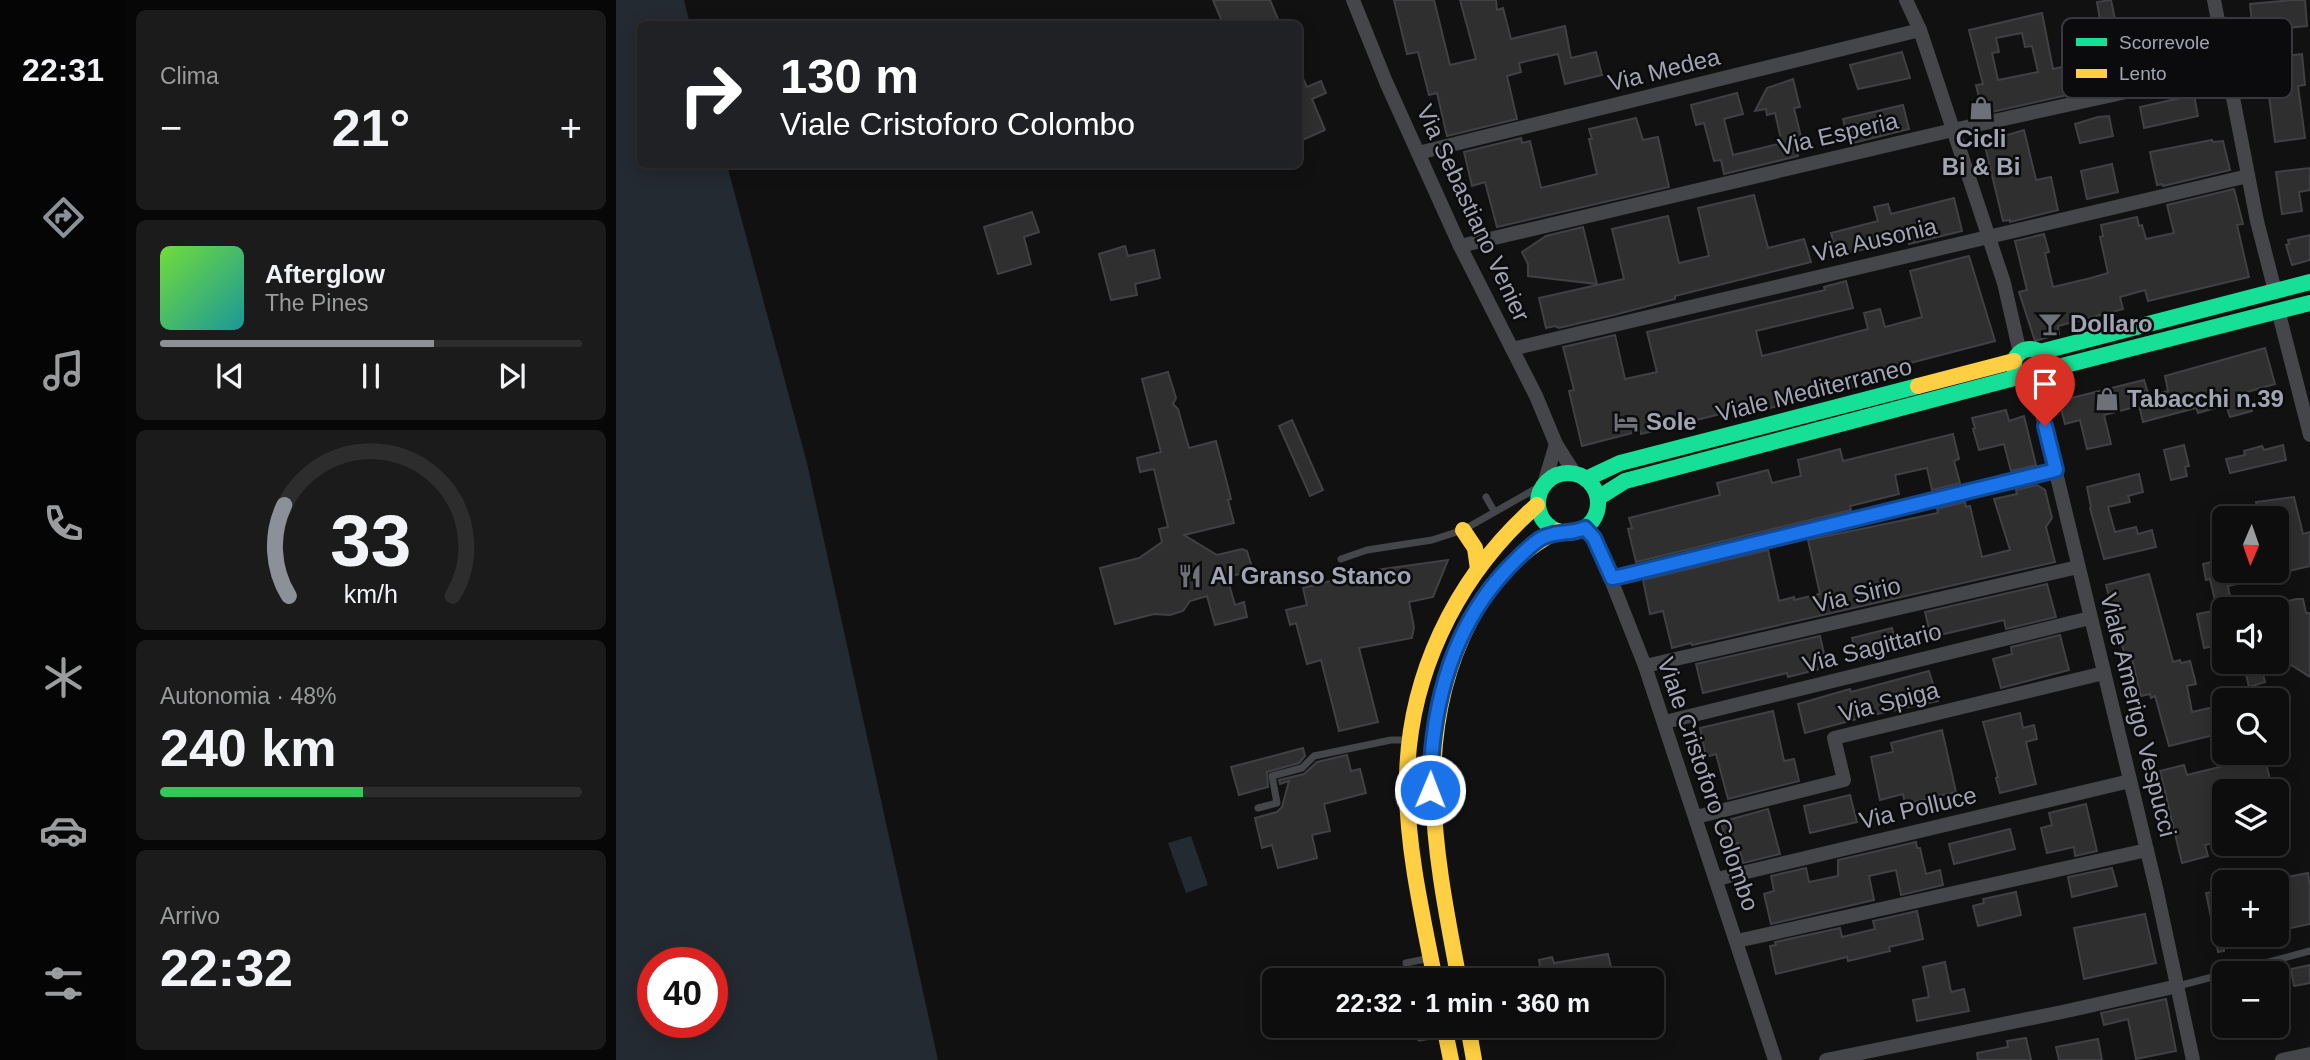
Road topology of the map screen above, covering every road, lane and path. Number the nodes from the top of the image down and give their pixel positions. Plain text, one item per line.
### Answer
1 (1353, 0) edge
2 (1906, 0) edge
3 (2214, 0) edge
4 (2217, 18) edge
5 (1920, 30) junction
6 (2099, 98) edge
7 (2233, 98) edge
8 (1953, 130) junction
9 (1418, 153) junction
10 (2248, 176) junction
11 (1988, 236) junction
12 (1460, 246) junction
13 (2310, 282) edge
14 (2274, 291) junction
15 (2310, 303) edge
16 (2278, 310) junction
17 (1512, 349) junction
18 (2029, 363) junction
19 (2310, 435) edge
20 (1556, 444) junction
21 (2056, 470) junction
22 (1581, 476) junction
23 (1544, 484) junction
24 (1486, 497) dead end
25 (1598, 498) junction
26 (1537, 505) junction
27 (1494, 511) junction
28 (1585, 528) junction
29 (1463, 530) junction
30 (1558, 531) junction
31 (1341, 559) dead end
32 (2078, 567) junction
33 (1478, 569) junction
34 (1612, 578) junction
35 (2090, 618) junction
36 (1645, 666) junction
37 (2105, 673) junction
38 (1665, 722) junction
39 (1410, 740) junction
40 (2130, 780) junction
41 (1258, 808) dead end
42 (1696, 817) junction
43 (2147, 850) junction
44 (1717, 879) junction
45 (1737, 941) junction
46 (2310, 951) edge
47 (1431, 958) junction
48 (2272, 961) edge
49 (1407, 968) edge
50 (1433, 968) edge
51 (1458, 968) edge
52 (2212, 977) edge
53 (2178, 986) junction
54 (1447, 1038) edge
55 (1470, 1038) edge
56 (2310, 1054) edge
57 (1451, 1060) edge
58 (1474, 1060) edge
59 (1774, 1060) edge
60 (1826, 1060) edge
61 (2193, 1060) edge
62 (2282, 1060) edge

1 - 9 street, Via Sebastiano Venier
2 - 5 street
3 - 4 street
5 - 8 street
5 - 9 street, Via Medea
6 - 8 street, Via Esperia
7 - 10 street
8 - 11 street
8 - 12 street, Via Esperia
9 - 12 street, Via Sebastiano Venier
10 - 11 street, Via Ausonia
10 - 14 street
11 - 17 street, Via Ausonia
11 - 18 street
12 - 17 street, Via Sebastiano Venier
13 - 14 street, Viale Mediterraneo
14 - 18 street, Viale Mediterraneo
15 - 16 street, Viale Mediterraneo
16 - 18 street, Viale Mediterraneo
16 - 19 street
17 - 20 street, Via Sebastiano Venier
18 - 21 street, Viale Amerigo Vespucci
18 - 22 street, Viale Mediterraneo
18 - 25 street, Viale Mediterraneo
20 - 22 street, Via Sebastiano Venier
20 - 23 street
21 - 32 street, Viale Amerigo Vespucci
21 - 34 street
22 - 23 street
22 - 25 street
23 - 26 street
23 - 27 lane
24 - 27 lane
25 - 28 street
26 - 30 street
26 - 33 street
27 - 29 lane
28 - 30 street
28 - 34 street, Viale Cristoforo Colombo
29 - 31 lane
29 - 33 street
30 - 51 street
32 - 35 street, Viale Amerigo Vespucci
32 - 36 street, Via Sirio
33 - 39 street
34 - 36 street, Viale Cristoforo Colombo
35 - 37 street, Viale Amerigo Vespucci
35 - 38 street, Via Sagittario
36 - 38 street, Viale Cristoforo Colombo
37 - 40 street, Viale Amerigo Vespucci
37 - 42 street, Via Spiga
38 - 42 street, Viale Cristoforo Colombo
39 - 41 lane
39 - 47 street
40 - 43 street, Viale Amerigo Vespucci
40 - 44 street, Via Polluce
42 - 44 street, Viale Cristoforo Colombo
43 - 45 street
43 - 53 street, Viale Amerigo Vespucci
44 - 45 street, Viale Cristoforo Colombo
45 - 59 street, Viale Cristoforo Colombo
46 - 48 lane
47 - 49 lane
47 - 50 street
52 - 53 lane
53 - 60 street
53 - 61 street, Viale Amerigo Vespucci
54 - 57 street
55 - 58 street
56 - 62 street

